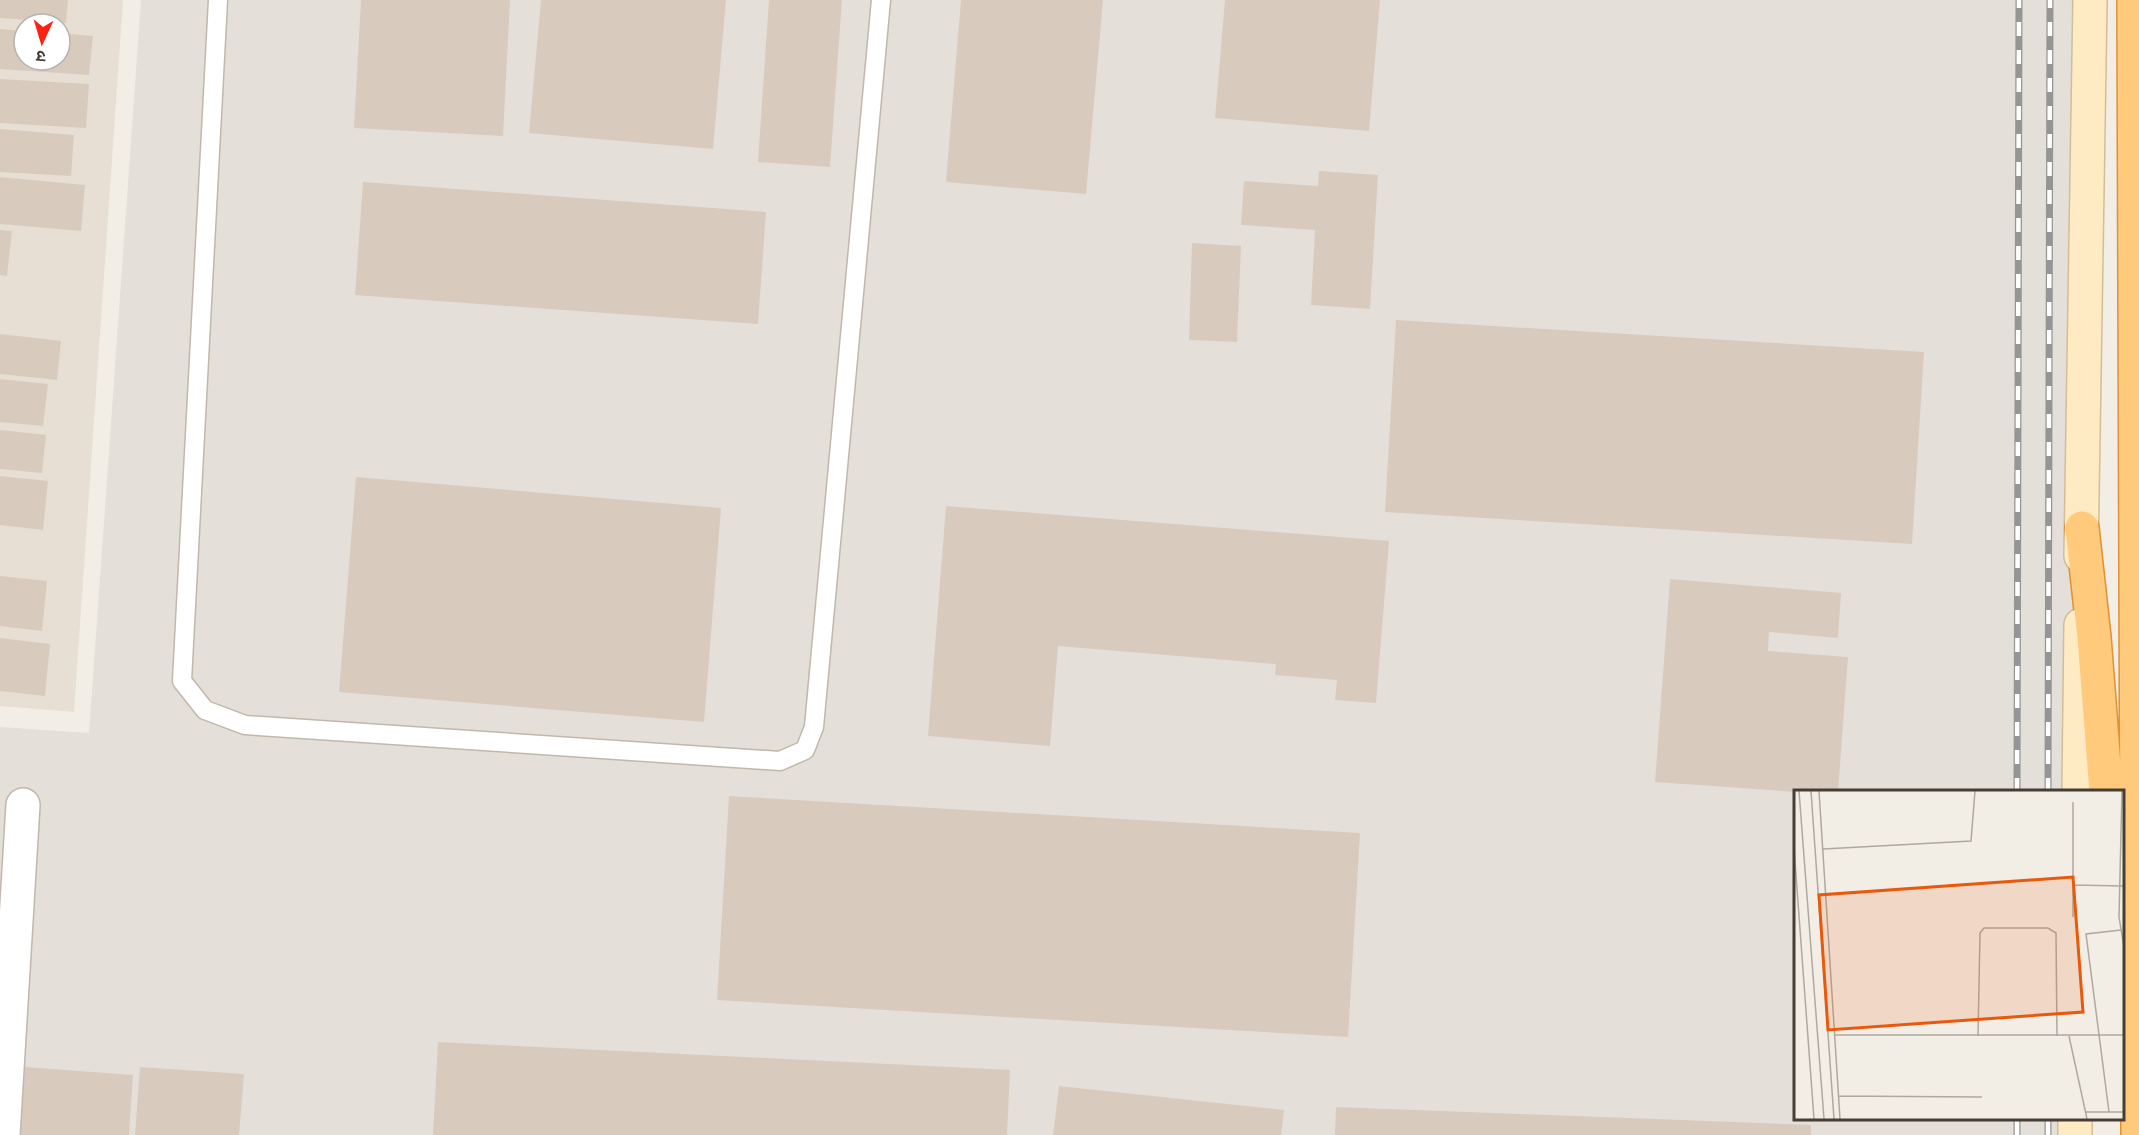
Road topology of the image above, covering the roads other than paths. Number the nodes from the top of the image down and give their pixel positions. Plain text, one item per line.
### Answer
1 (218, 0) edge
2 (880, 0) edge
3 (2090, 0) edge
4 (2134, 0) edge
5 (2082, 528) junction
6 (2079, 790) edge
7 (2106, 790) edge
8 (23, 805) dead end
9 (2124, 907) edge
10 (2138, 963) edge
11 (4, 1069) edge
12 (3, 1135) edge
13 (2138, 1135) edge

1 - 2 lane
3 - 5 main road
4 - 10 highway
5 - 6 main road
5 - 7 highway
8 - 11 street
9 - 10 highway
10 - 13 highway
11 - 12 street

